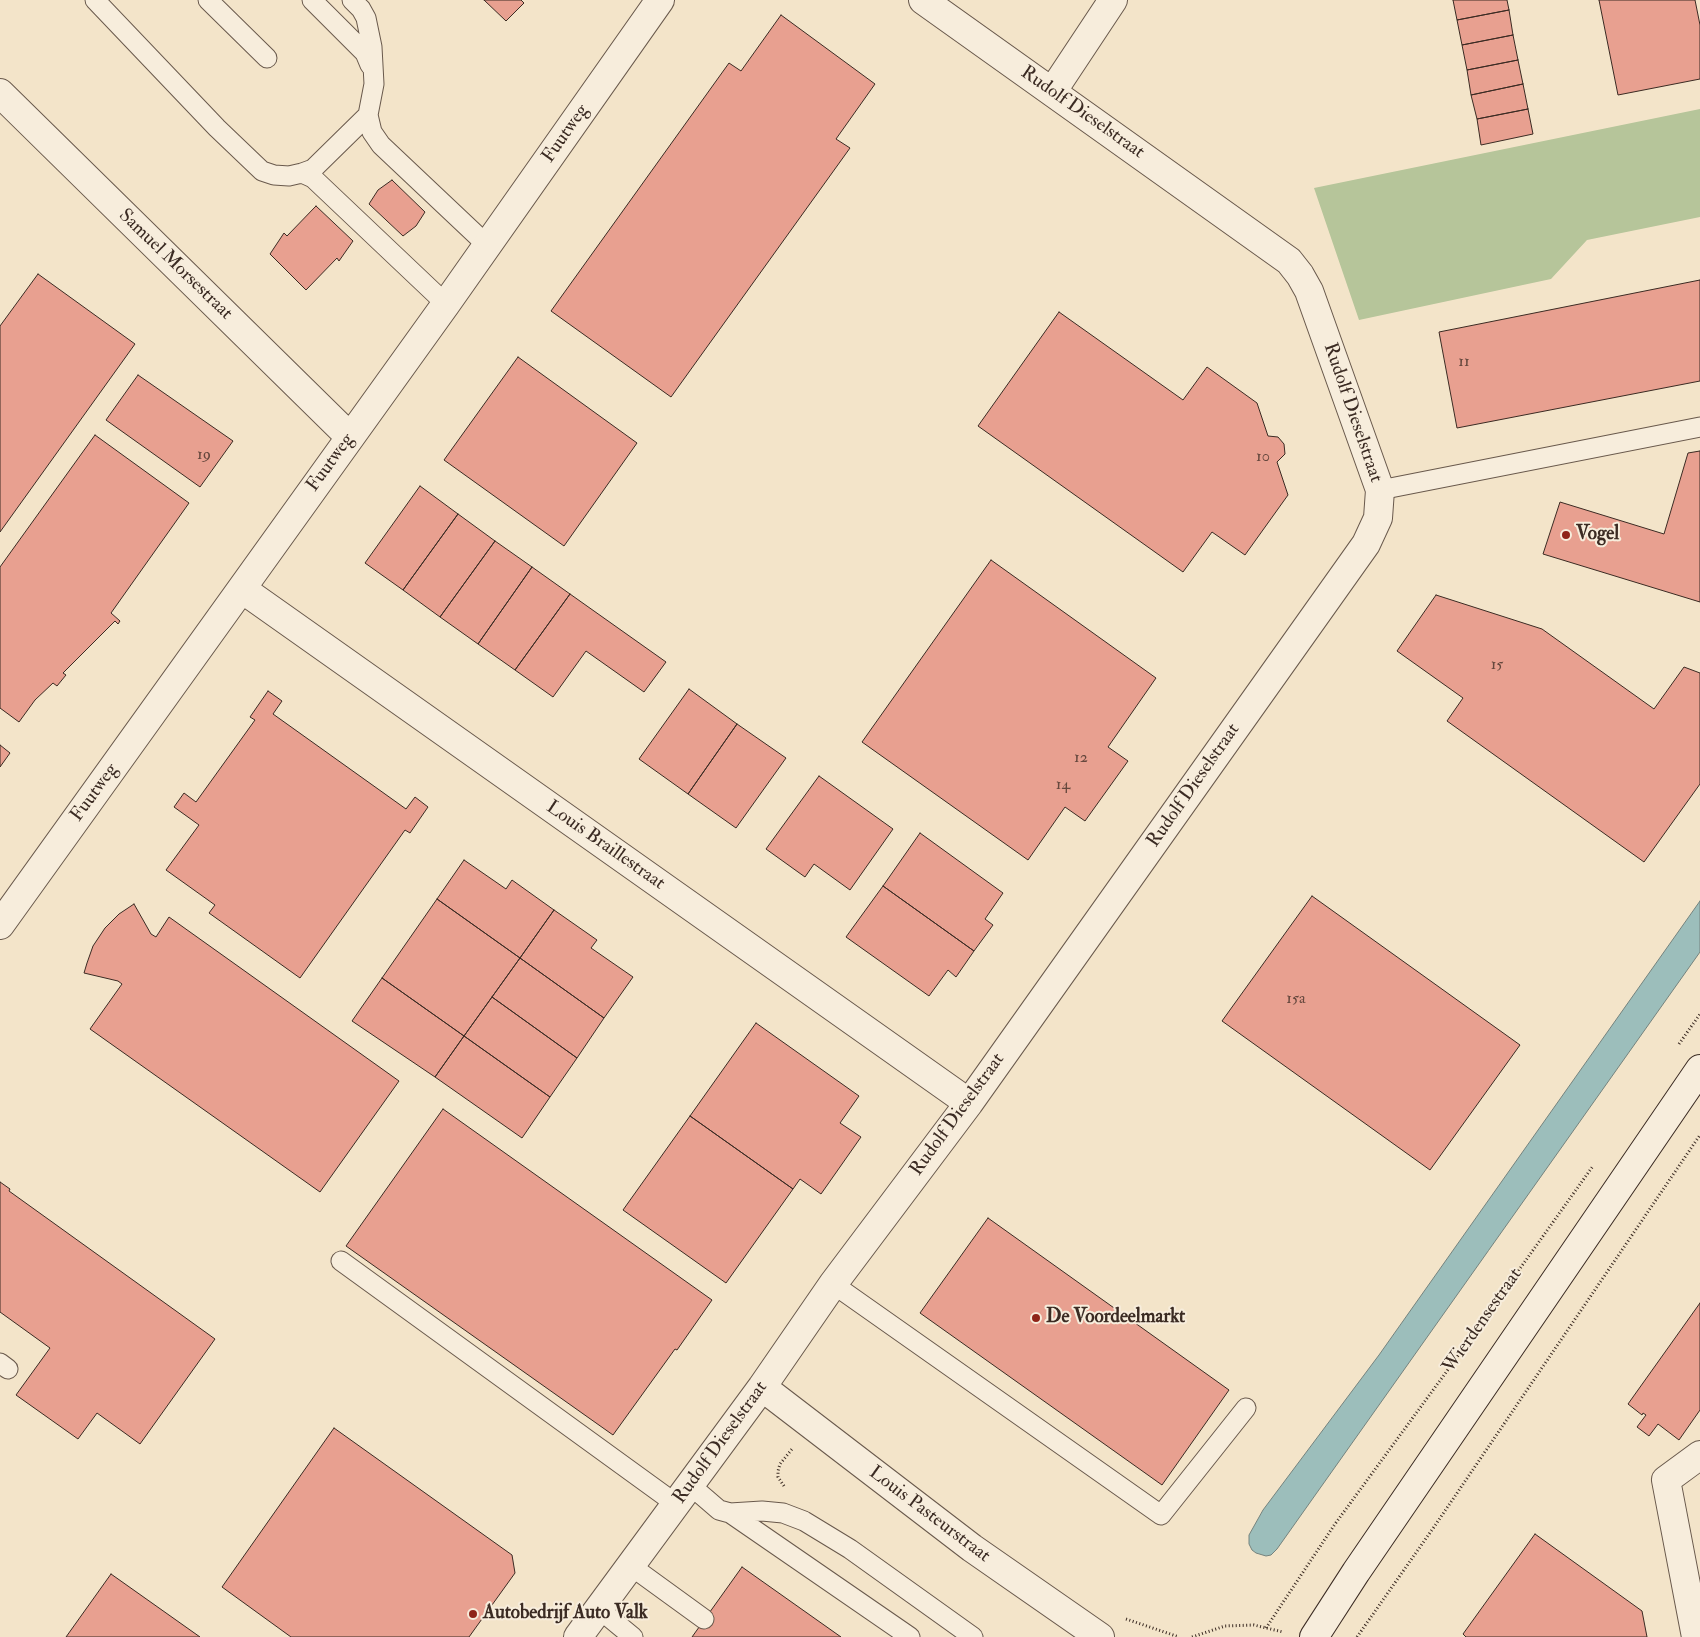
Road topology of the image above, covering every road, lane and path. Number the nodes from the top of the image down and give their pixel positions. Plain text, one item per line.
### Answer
1 (96, 0) edge
2 (208, 0) edge
3 (312, 0) edge
4 (352, 0) edge
5 (660, 0) edge
6 (923, 0) edge
7 (1113, 0) edge
8 (267, 58) dead end
9 (372, 71) junction
10 (1052, 92) junction
11 (0, 93) edge
12 (368, 115) junction
13 (302, 173) junction
14 (488, 246) junction
15 (446, 304) junction
16 (1700, 427) edge
17 (350, 437) junction
18 (1380, 490) junction
19 (242, 589) junction
20 (0, 925) edge
21 (1700, 1014) edge
22 (1677, 1047) dead end
23 (1700, 1069) edge
24 (968, 1103) junction
25 (1700, 1134) edge
26 (1597, 1160) dead end
27 (341, 1261) dead end
28 (833, 1284) junction
29 (762, 1388) junction
30 (1246, 1408) dead end
31 (1700, 1455) edge
32 (683, 1494) junction
33 (730, 1514) junction
34 (632, 1566) junction
35 (598, 1609) junction
36 (704, 1619) dead end
37 (1266, 1628) junction
38 (1301, 1636) edge
39 (578, 1637) edge
40 (633, 1637) edge
41 (910, 1637) edge
42 (973, 1637) edge
43 (1100, 1637) edge
44 (1192, 1637) edge
45 (1357, 1637) edge
46 (1696, 1637) edge

1 - 13 lane
2 - 8 lane
3 - 9 lane
4 - 9 lane
5 - 14 street, Fuutweg
6 - 10 street, Rudolf Dieselstraat
7 - 10 street
9 - 12 lane
10 - 18 street, Rudolf Dieselstraat
11 - 17 street, Samuel Morsestraat
12 - 13 lane
12 - 14 lane
13 - 15 lane
14 - 15 street, Fuutweg
15 - 17 street, Fuutweg
16 - 18 lane
17 - 19 street, Fuutweg
18 - 24 street, Rudolf Dieselstraat
19 - 20 street, Fuutweg
19 - 24 street, Louis Braillestraat
21 - 22 path
23 - 38 street, Wierdensestraat
24 - 28 street, Rudolf Dieselstraat
25 - 45 path
26 - 37 path, Wierdensestraat
27 - 32 lane
28 - 29 street, Rudolf Dieselstraat
28 - 30 lane
29 - 32 street, Rudolf Dieselstraat
29 - 43 street, Louis Pasteurstraat
31 - 46 street
32 - 33 lane
32 - 34 street, Rudolf Dieselstraat
33 - 41 lane
33 - 42 lane
34 - 35 street, Rudolf Dieselstraat
34 - 36 lane
35 - 39 street, Rudolf Dieselstraat
35 - 40 lane
37 - 38 path
37 - 44 path

